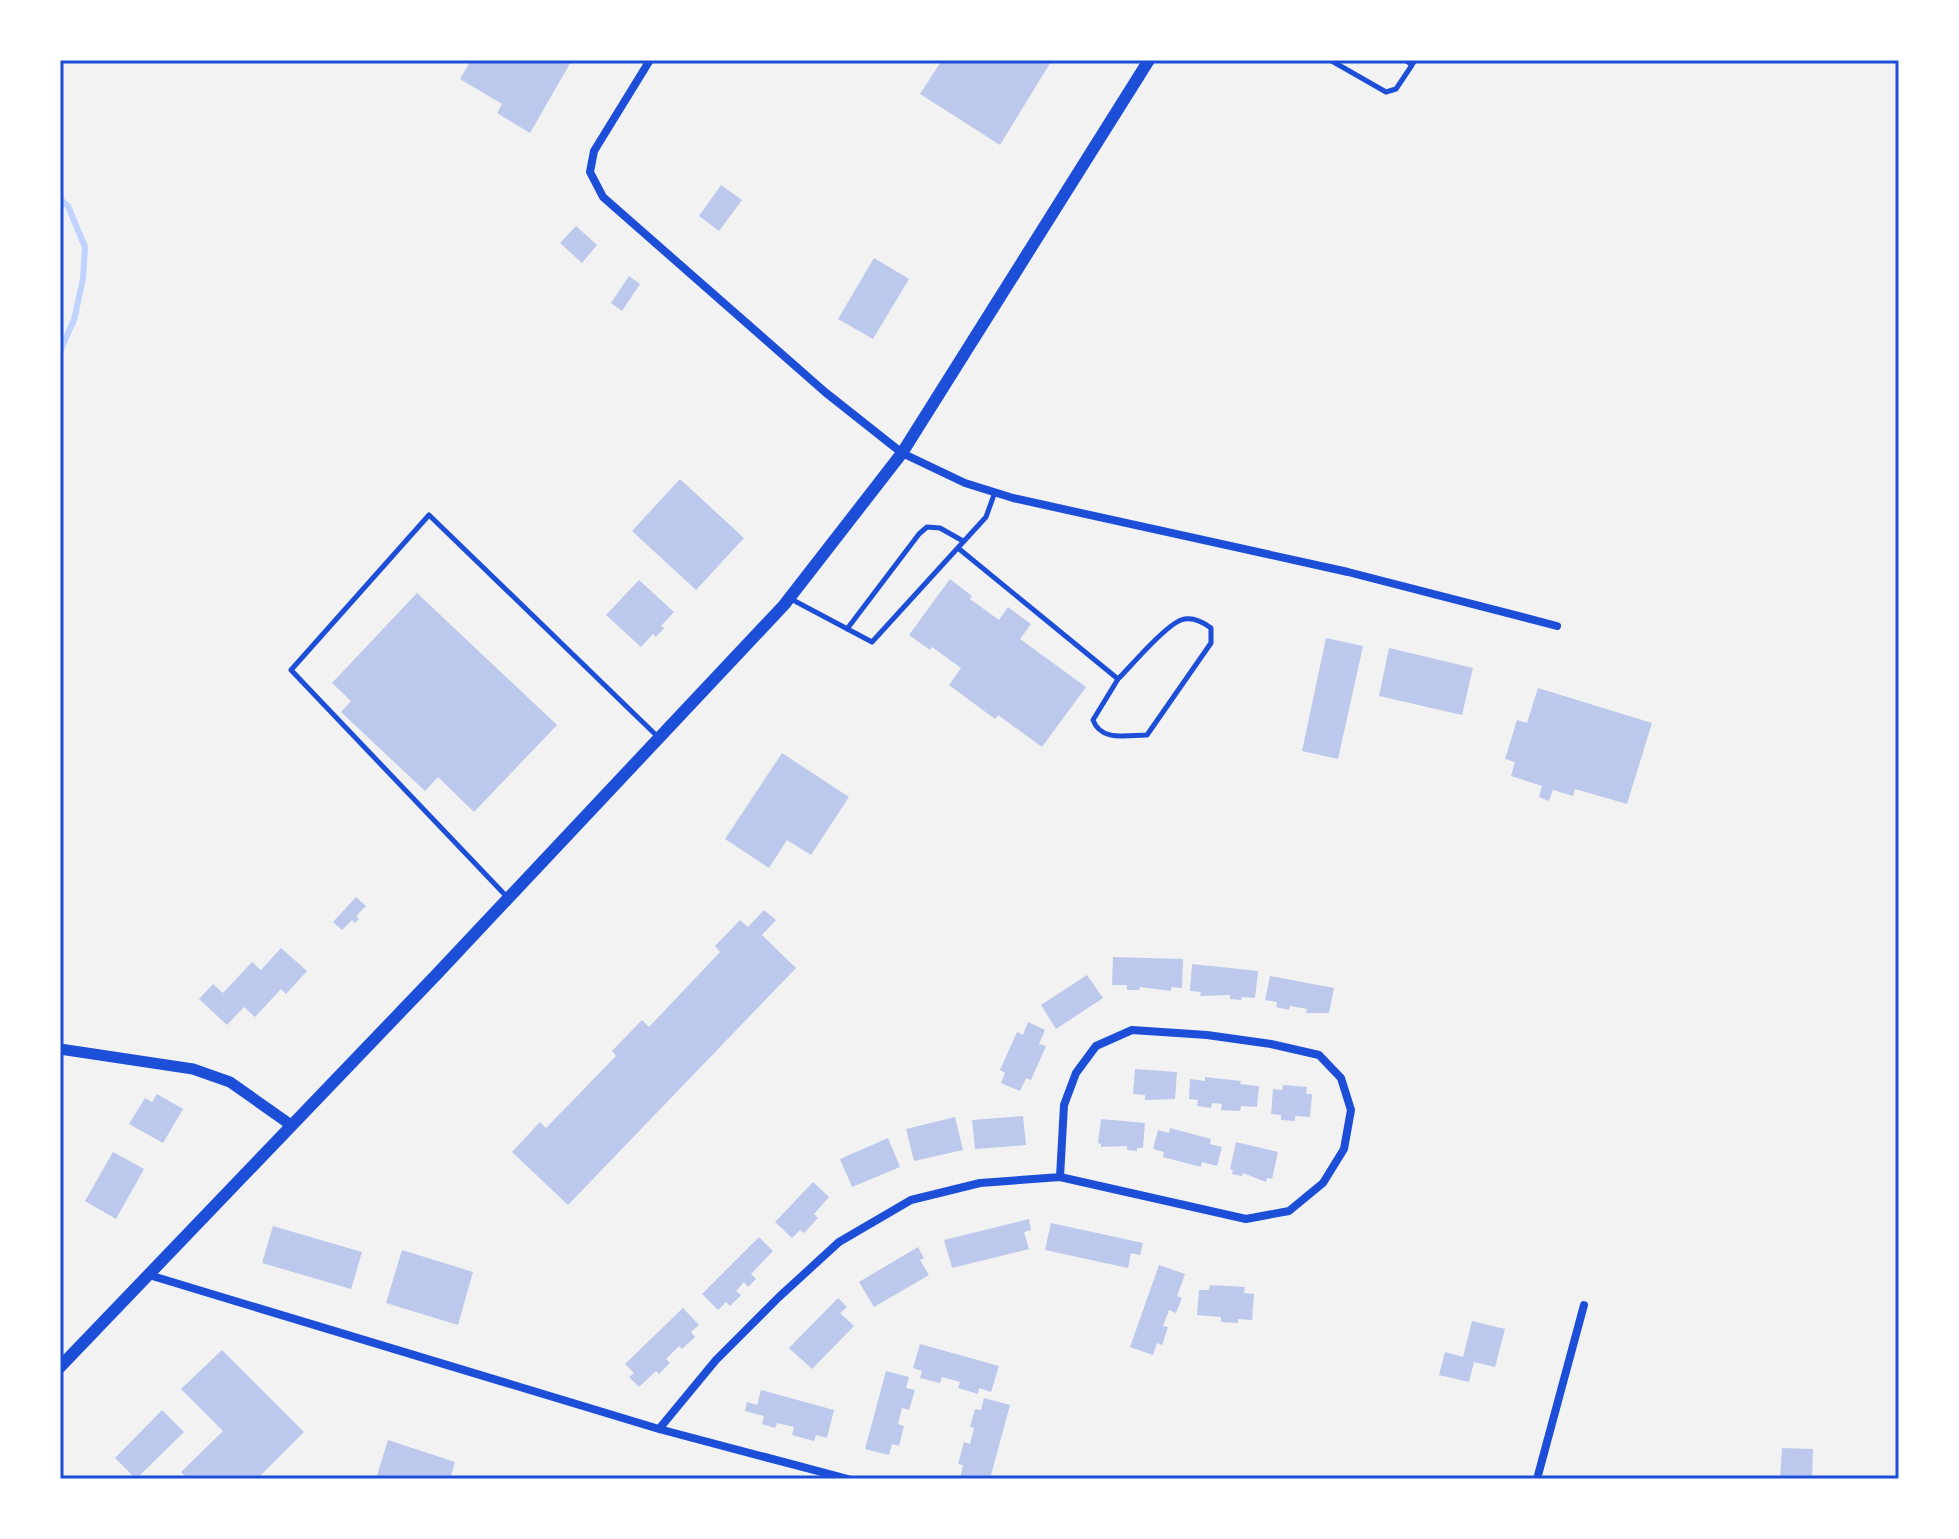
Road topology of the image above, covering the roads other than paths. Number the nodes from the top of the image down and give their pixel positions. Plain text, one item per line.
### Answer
1 (650, 60) edge
2 (1149, 60) edge
3 (1330, 60) edge
4 (1405, 60) edge
5 (1414, 62) edge
6 (902, 453) junction
7 (995, 492) junction
8 (963, 541) junction
9 (958, 548) junction
10 (789, 598) junction
11 (1557, 626) dead end
12 (847, 629) junction
13 (1118, 679) junction
14 (658, 737) junction
15 (508, 898) junction
16 (60, 1049) edge
17 (291, 1125) junction
18 (1060, 1177) junction
19 (149, 1275) junction
20 (1584, 1305) dead end
21 (60, 1367) edge
22 (659, 1429) junction
23 (848, 1479) edge
24 (1537, 1479) edge

1 - 6 street
2 - 6 main road
3 - 5 lane
4 - 5 lane
6 - 7 street
6 - 10 main road
7 - 8 lane
7 - 11 street
8 - 9 lane
8 - 12 lane
9 - 12 lane
9 - 13 lane
10 - 12 lane
10 - 14 main road
13 - 13 lane
14 - 15 main road
14 - 15 lane
15 - 17 main road
16 - 17 street
17 - 19 main road
18 - 18 street
18 - 22 street
19 - 21 main road
19 - 22 street
20 - 24 street
22 - 23 street

